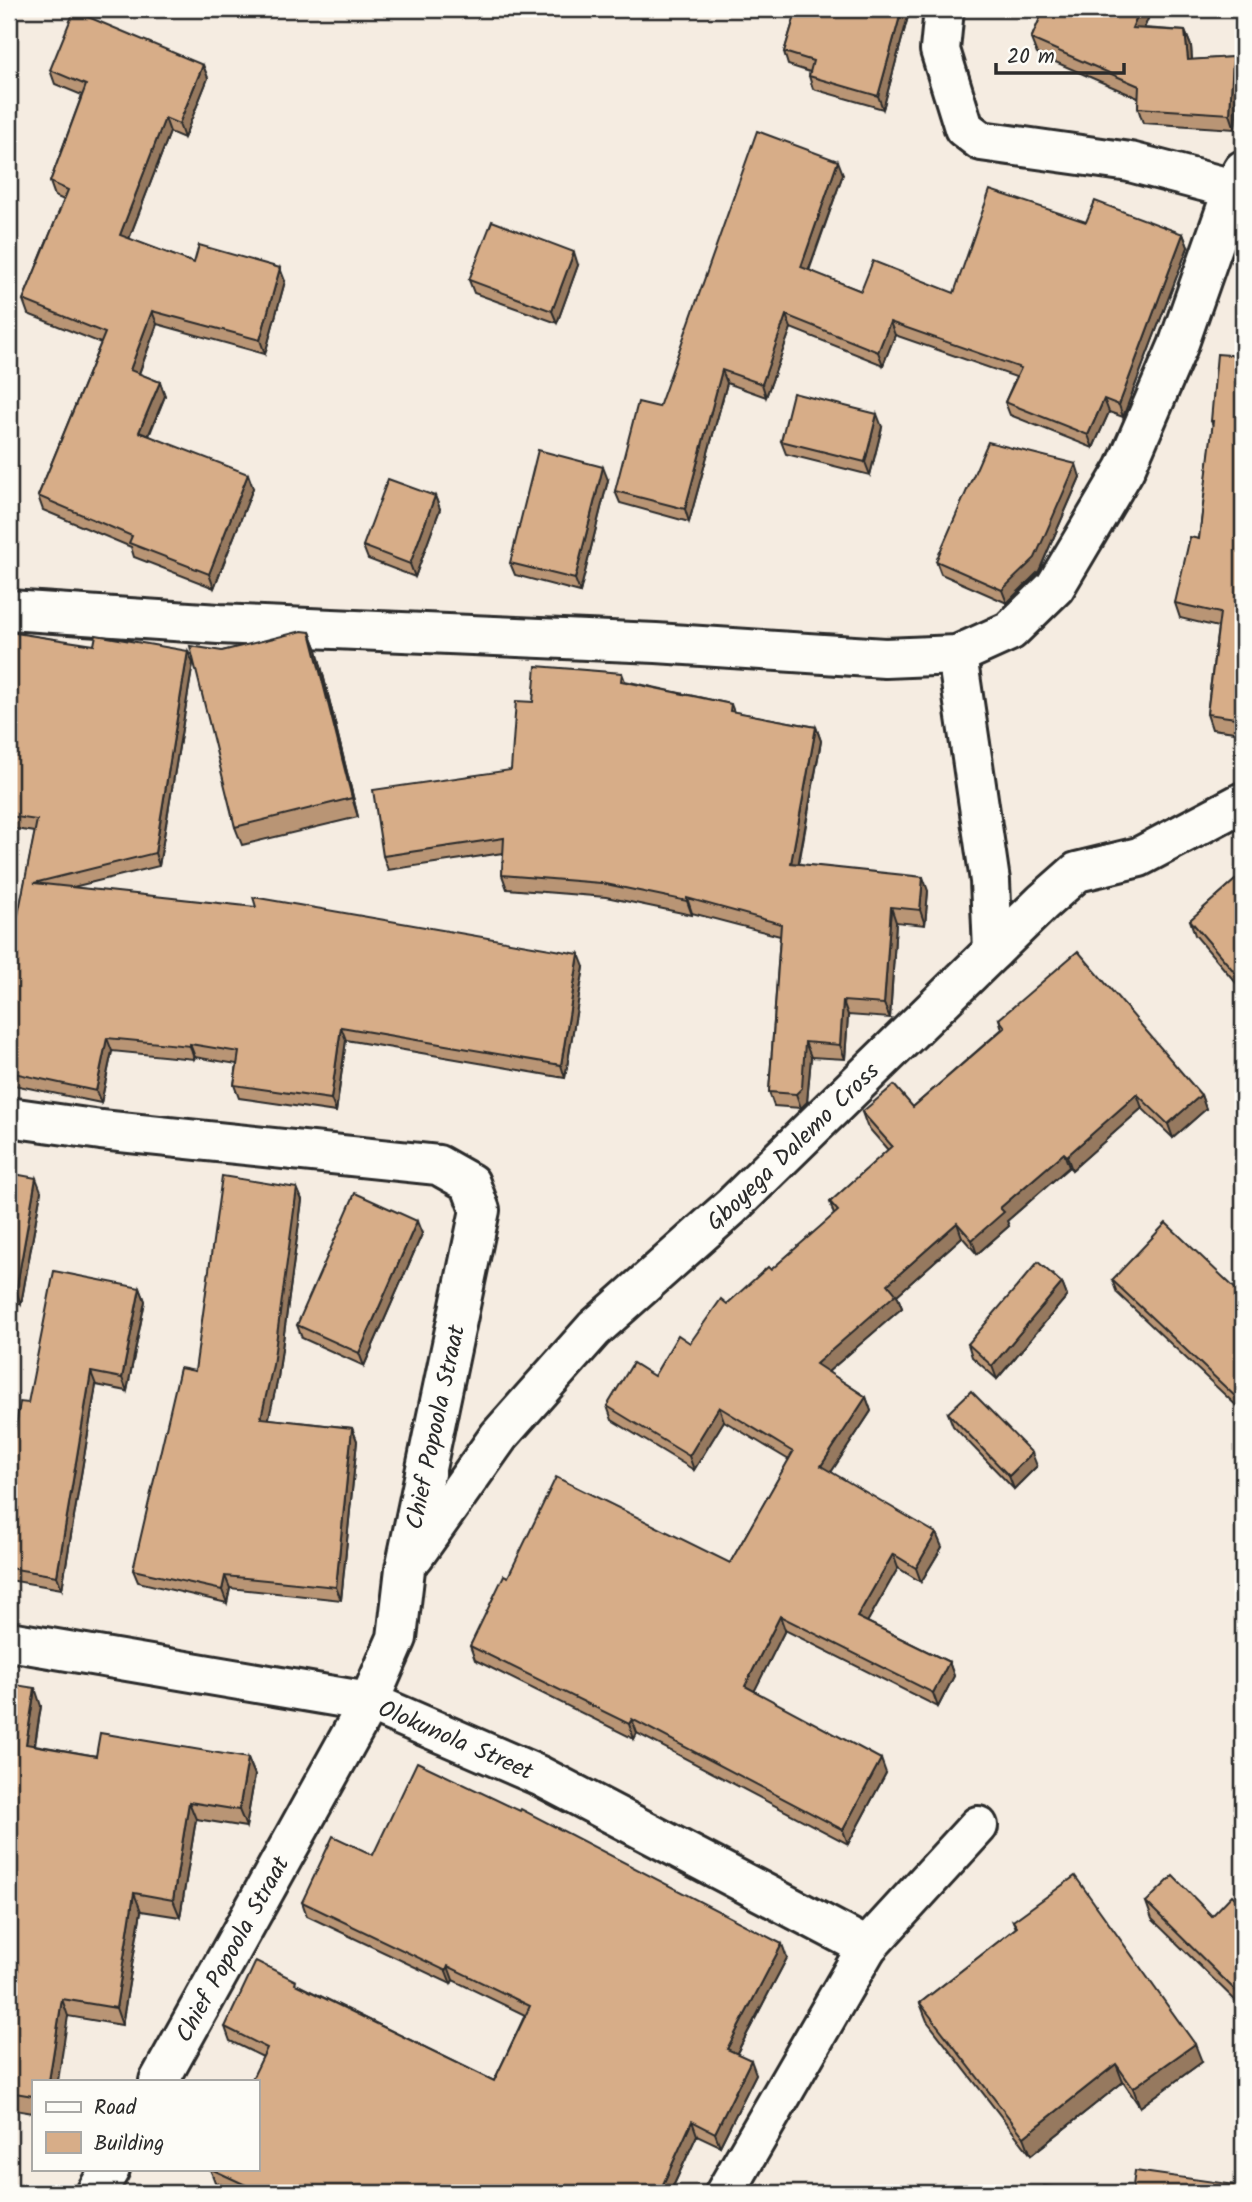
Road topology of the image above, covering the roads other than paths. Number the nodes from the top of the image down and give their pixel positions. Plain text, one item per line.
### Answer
1 (944, 9) edge
2 (1238, 180) edge
3 (9, 610) edge
4 (957, 655) junction
5 (1243, 802) edge
6 (993, 951) junction
7 (9, 1117) edge
8 (405, 1569) junction
9 (9, 1641) edge
10 (369, 1702) junction
11 (978, 1826) dead end
12 (867, 1947) junction
13 (160, 2080) edge
14 (109, 2170) edge
15 (96, 2193) edge
16 (725, 2193) edge

1 - 2 street
2 - 4 street
3 - 4 street
4 - 6 street
5 - 6 street, Gboyega Dalemo Cross
6 - 8 street, Gboyega Dalemo Cross
7 - 8 street, Chief Popoola Straat
8 - 10 street, Chief Popoola Straat
9 - 10 street, Olokunola Street
10 - 12 street, Olokunola Street
10 - 13 street, Chief Popoola Straat
11 - 12 street
12 - 16 street
14 - 15 street

